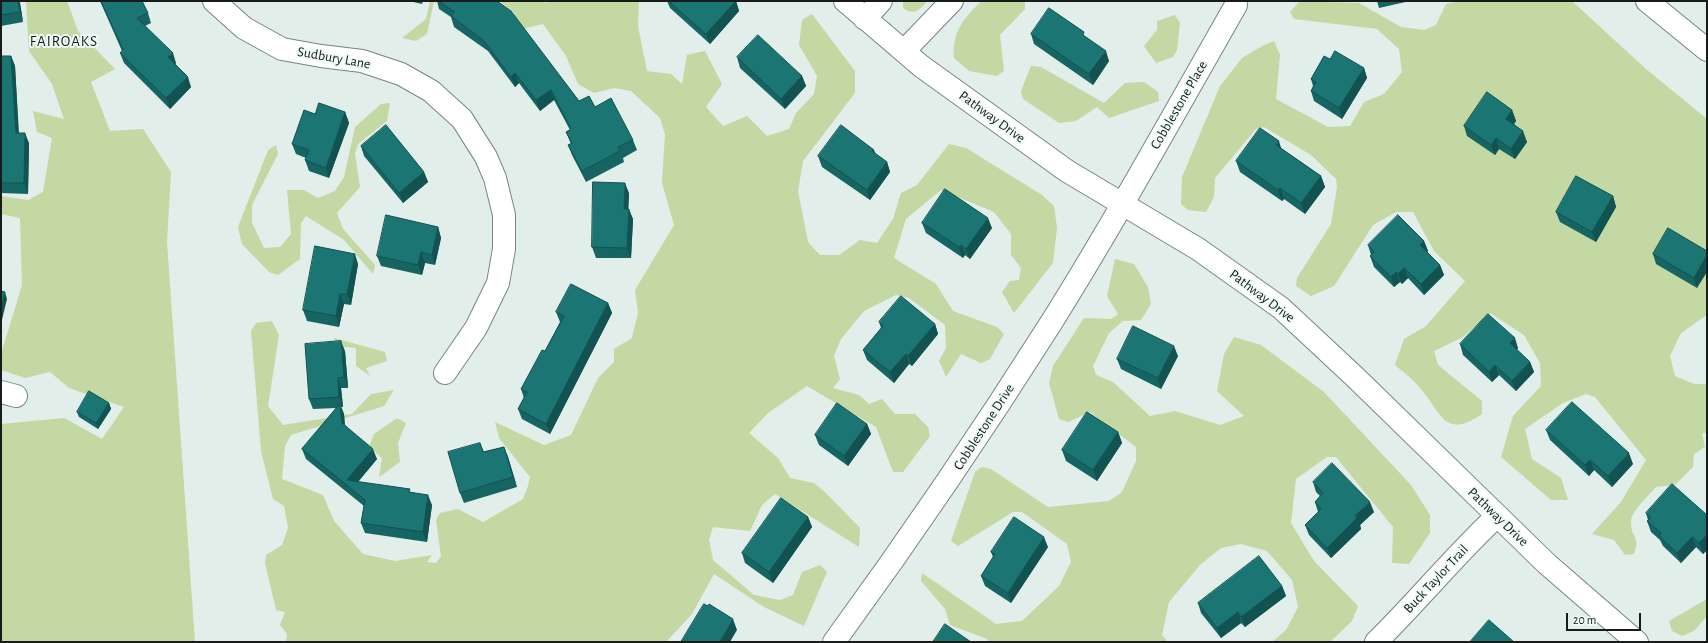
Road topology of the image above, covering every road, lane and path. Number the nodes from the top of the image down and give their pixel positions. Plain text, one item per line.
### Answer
1 (214, 1) edge
2 (845, 1) edge
3 (882, 1) edge
4 (952, 1) edge
5 (1647, 1) edge
6 (1236, 5) dead end
7 (865, 19) junction
8 (1707, 50) edge
9 (904, 51) junction
10 (1123, 204) junction
11 (445, 373) dead end
12 (1497, 516) junction
13 (834, 642) edge
14 (1376, 642) edge
15 (1637, 642) edge

1 - 11 street, Sudbury Lane
2 - 7 street, Pathway Drive
3 - 7 street
4 - 9 street
5 - 8 street
6 - 10 street, Cobblestone Place
7 - 9 street, Pathway Drive
9 - 10 street, Pathway Drive
10 - 12 street, Pathway Drive
10 - 13 street, Cobblestone Drive
12 - 14 street, Buck Taylor Trail
12 - 15 street, Pathway Drive

